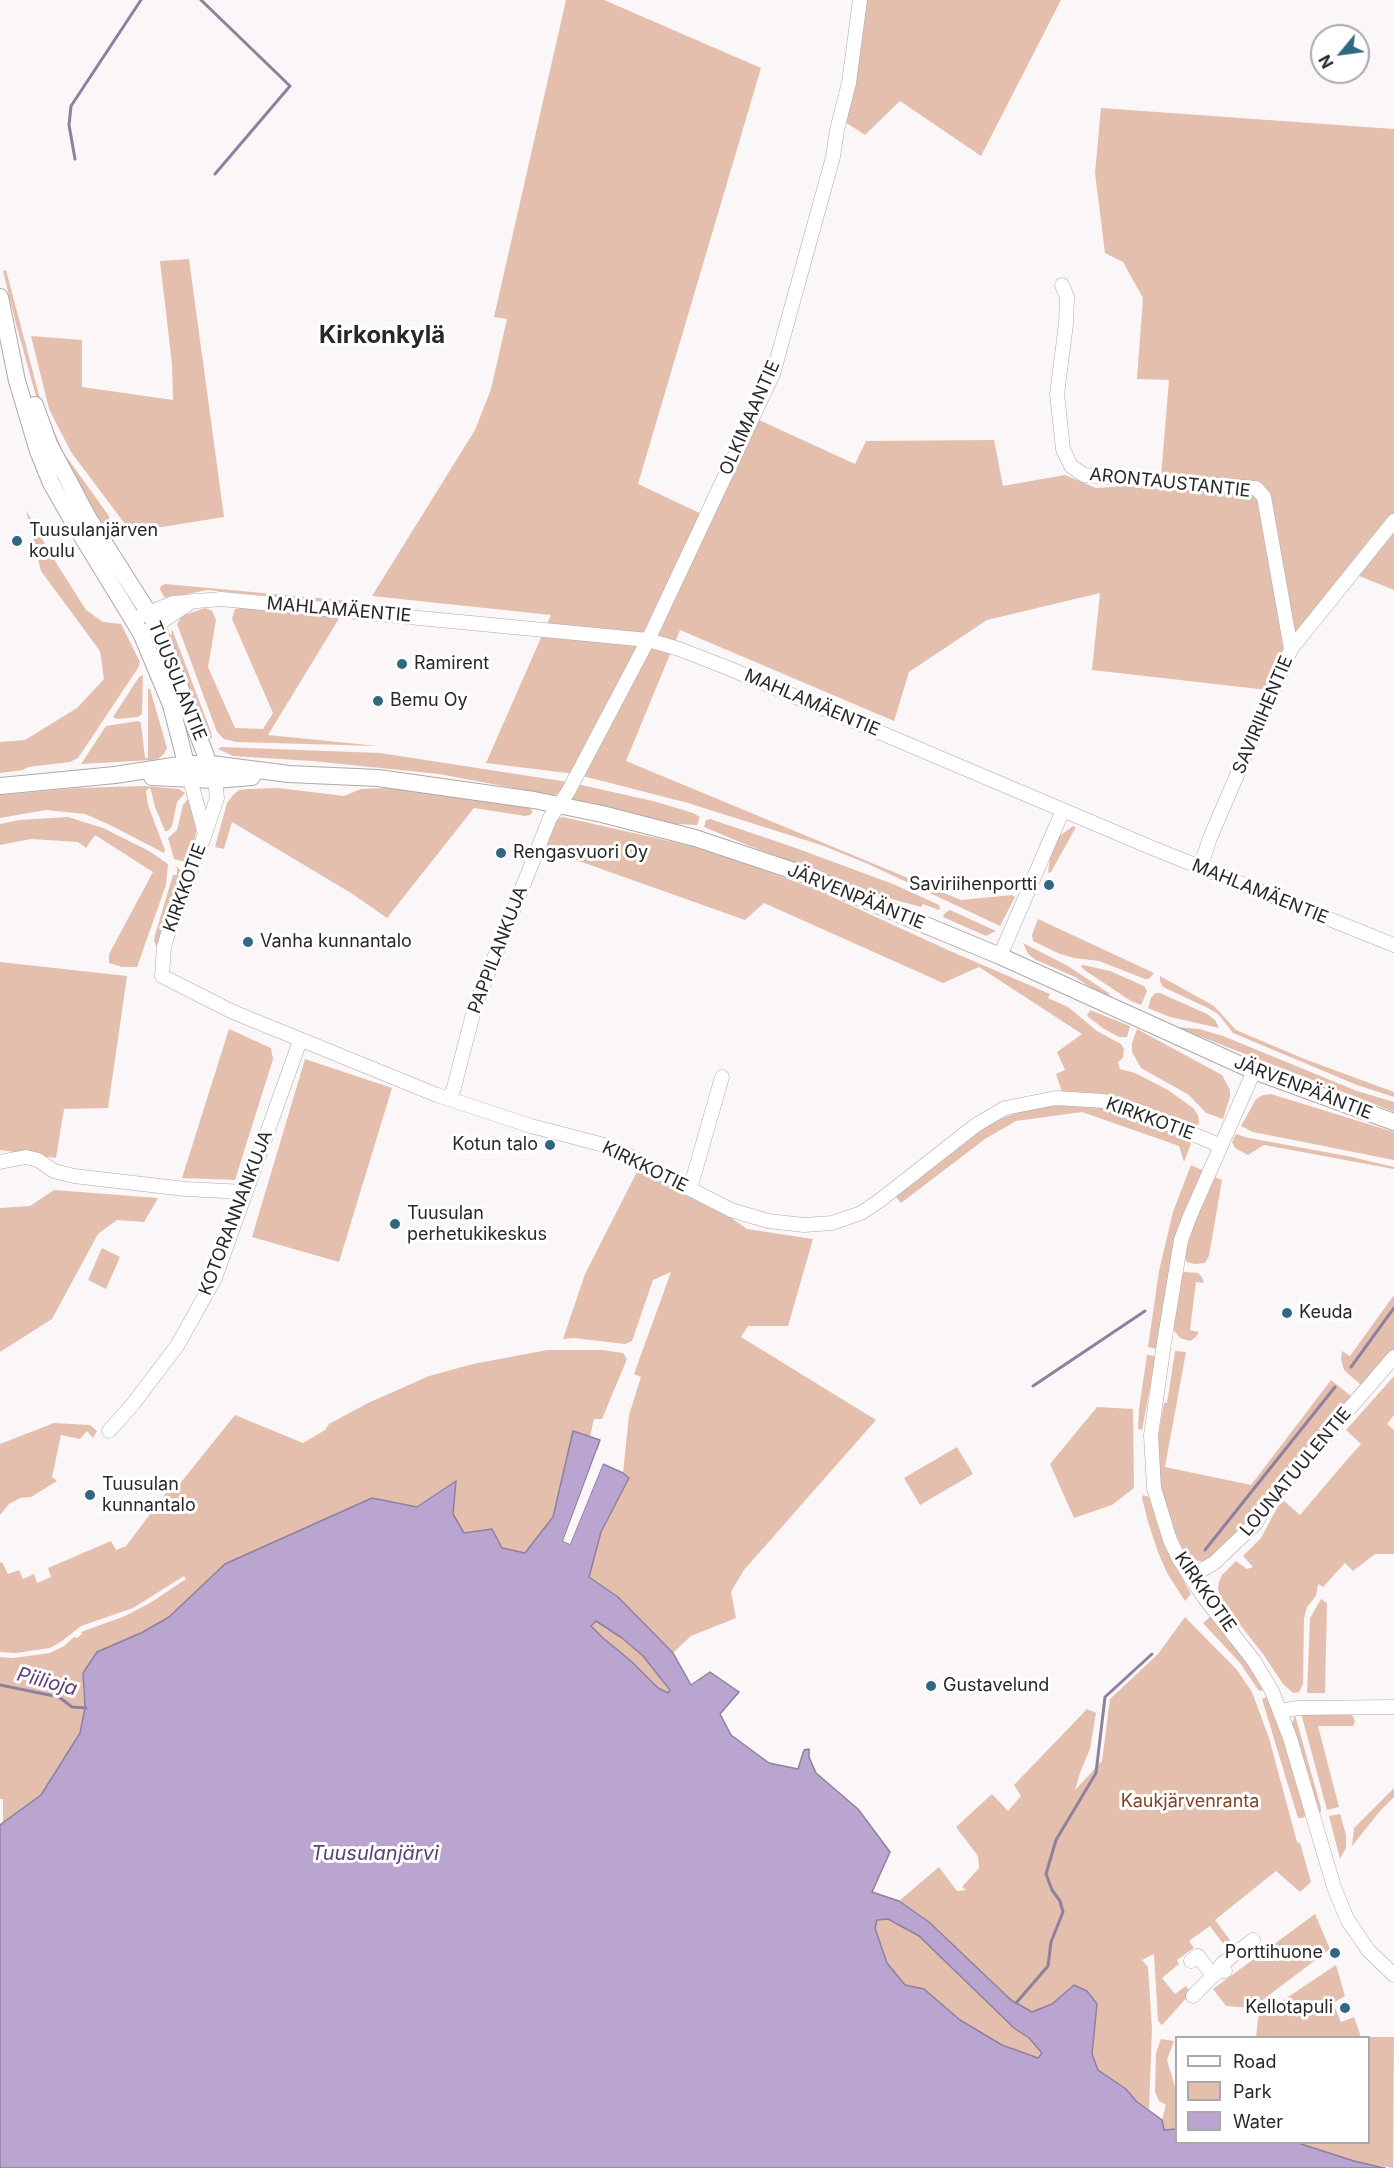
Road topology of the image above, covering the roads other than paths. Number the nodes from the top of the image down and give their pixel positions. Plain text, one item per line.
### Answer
1 (860, 0) edge
2 (1062, 285) dead end
3 (0, 297) edge
4 (7, 328) junction
5 (1394, 521) edge
6 (153, 619) junction
7 (138, 627) junction
8 (648, 640) junction
9 (1291, 649) junction
10 (188, 772) junction
11 (213, 772) junction
12 (0, 786) edge
13 (557, 806) junction
14 (1063, 810) junction
15 (205, 834) junction
16 (1200, 867) junction
17 (1394, 945) edge
18 (1000, 956) junction
19 (300, 1041) junction
20 (1254, 1071) junction
21 (722, 1077) dead end
22 (451, 1099) junction
23 (1394, 1122) edge
24 (1221, 1146) junction
25 (0, 1162) edge
26 (690, 1189) junction
27 (246, 1192) junction
28 (1394, 1357) edge
29 (109, 1431) dead end
30 (1190, 1577) junction
31 (1394, 1707) edge
32 (1280, 1711) junction
33 (1253, 1940) dead end
34 (1203, 1960) dead end
35 (1219, 1973) junction
36 (1394, 1975) edge
37 (1193, 1996) dead end

1 - 8 street, OLKIMAANTIE
2 - 9 street, ARONTAUSTANTIE
3 - 4 main road, TUUSULANTIE
4 - 6 main road, TUUSULANTIE
4 - 7 main road, TUUSULANTIE
5 - 9 street, SAVIRIIHENTIE
6 - 7 street, MAHLAMÄENTIE
6 - 8 street, MAHLAMÄENTIE
6 - 11 main road, TUUSULANTIE
7 - 10 main road, TUUSULANTIE
8 - 13 street, OLKIMAANTIE
8 - 14 street, MAHLAMÄENTIE
9 - 16 street, SAVIRIIHENTIE
10 - 11 main road, JÄRVENPÄÄNTIE
10 - 12 main road, JÄRVENPÄÄNTIE
10 - 15 street, KIRKKOTIE
11 - 13 main road, JÄRVENPÄÄNTIE
11 - 15 street, KIRKKOTIE
13 - 18 main road, JÄRVENPÄÄNTIE
13 - 22 street, PAPPILANKUJA
14 - 16 street, MAHLAMÄENTIE
14 - 18 street
15 - 19 street, KIRKKOTIE
16 - 17 street, MAHLAMÄENTIE
18 - 20 main road, JÄRVENPÄÄNTIE
19 - 22 street, KIRKKOTIE
19 - 27 street, KOTORANNANKUJA
20 - 23 main road, JÄRVENPÄÄNTIE
20 - 24 street, KIRKKOTIE
21 - 26 street
22 - 26 street, KIRKKOTIE
24 - 26 street, KIRKKOTIE
24 - 30 street, KIRKKOTIE
25 - 27 street
27 - 29 street, KOTORANNANKUJA
28 - 30 street, LOUNATUULENTIE
30 - 32 street, KIRKKOTIE
31 - 32 street
32 - 36 street, KIRKKOTIE
33 - 35 street
34 - 35 street
35 - 37 street

